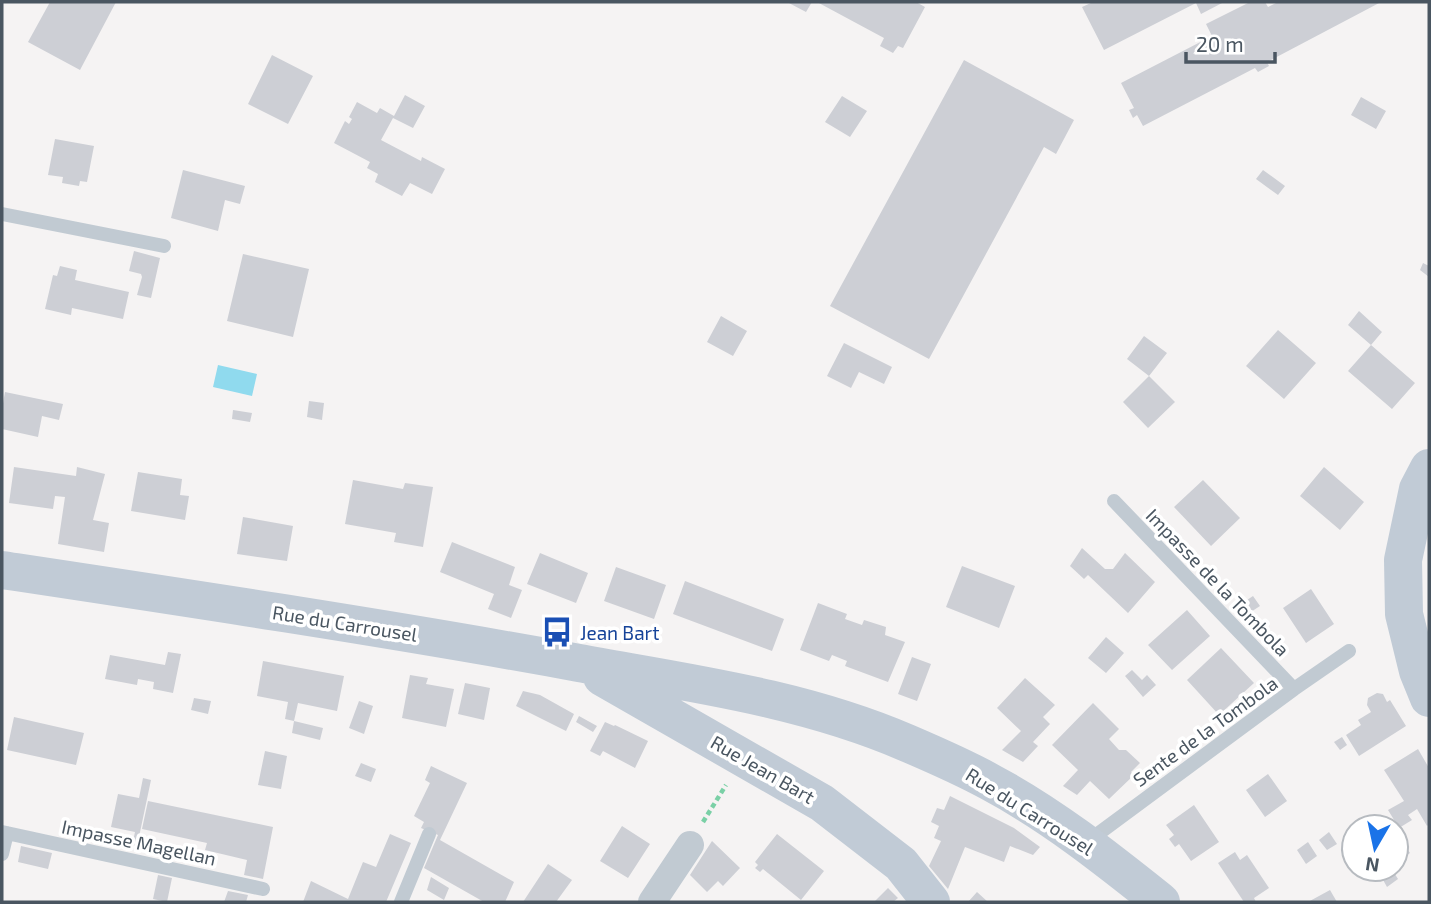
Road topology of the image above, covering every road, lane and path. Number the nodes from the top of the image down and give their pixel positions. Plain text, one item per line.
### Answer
1 (2, 214) edge
2 (164, 246) dead end
3 (1429, 468) edge
4 (1114, 501) dead end
5 (2, 570) edge
6 (1349, 651) dead end
7 (576, 663) junction
8 (687, 682) junction
9 (1294, 689) junction
10 (1429, 698) edge
11 (682, 723) junction
12 (742, 757) junction
13 (4, 832) edge
14 (429, 834) dead end
15 (1085, 843) junction
16 (690, 845) joint
17 (2, 854) edge
18 (263, 889) dead end
19 (401, 902) edge
20 (652, 902) edge
21 (931, 902) edge
22 (1161, 902) edge

1 - 2 lane
3 - 10 street
4 - 9 lane, Impasse de la Tombola
5 - 7 street, Rue du Carrousel
6 - 9 lane, Sente de la Tombola
7 - 8 street, Rue du Carrousel
7 - 11 street, Rue Jean Bart
8 - 11 street
8 - 15 street, Rue du Carrousel
9 - 15 lane, Sente de la Tombola
11 - 12 street, Rue Jean Bart
12 - 16 path
12 - 21 street, Rue Jean Bart
13 - 17 lane, Impasse Magellan
13 - 18 lane, Impasse Magellan
14 - 19 lane
15 - 22 street, Rue du Carrousel
16 - 20 street

